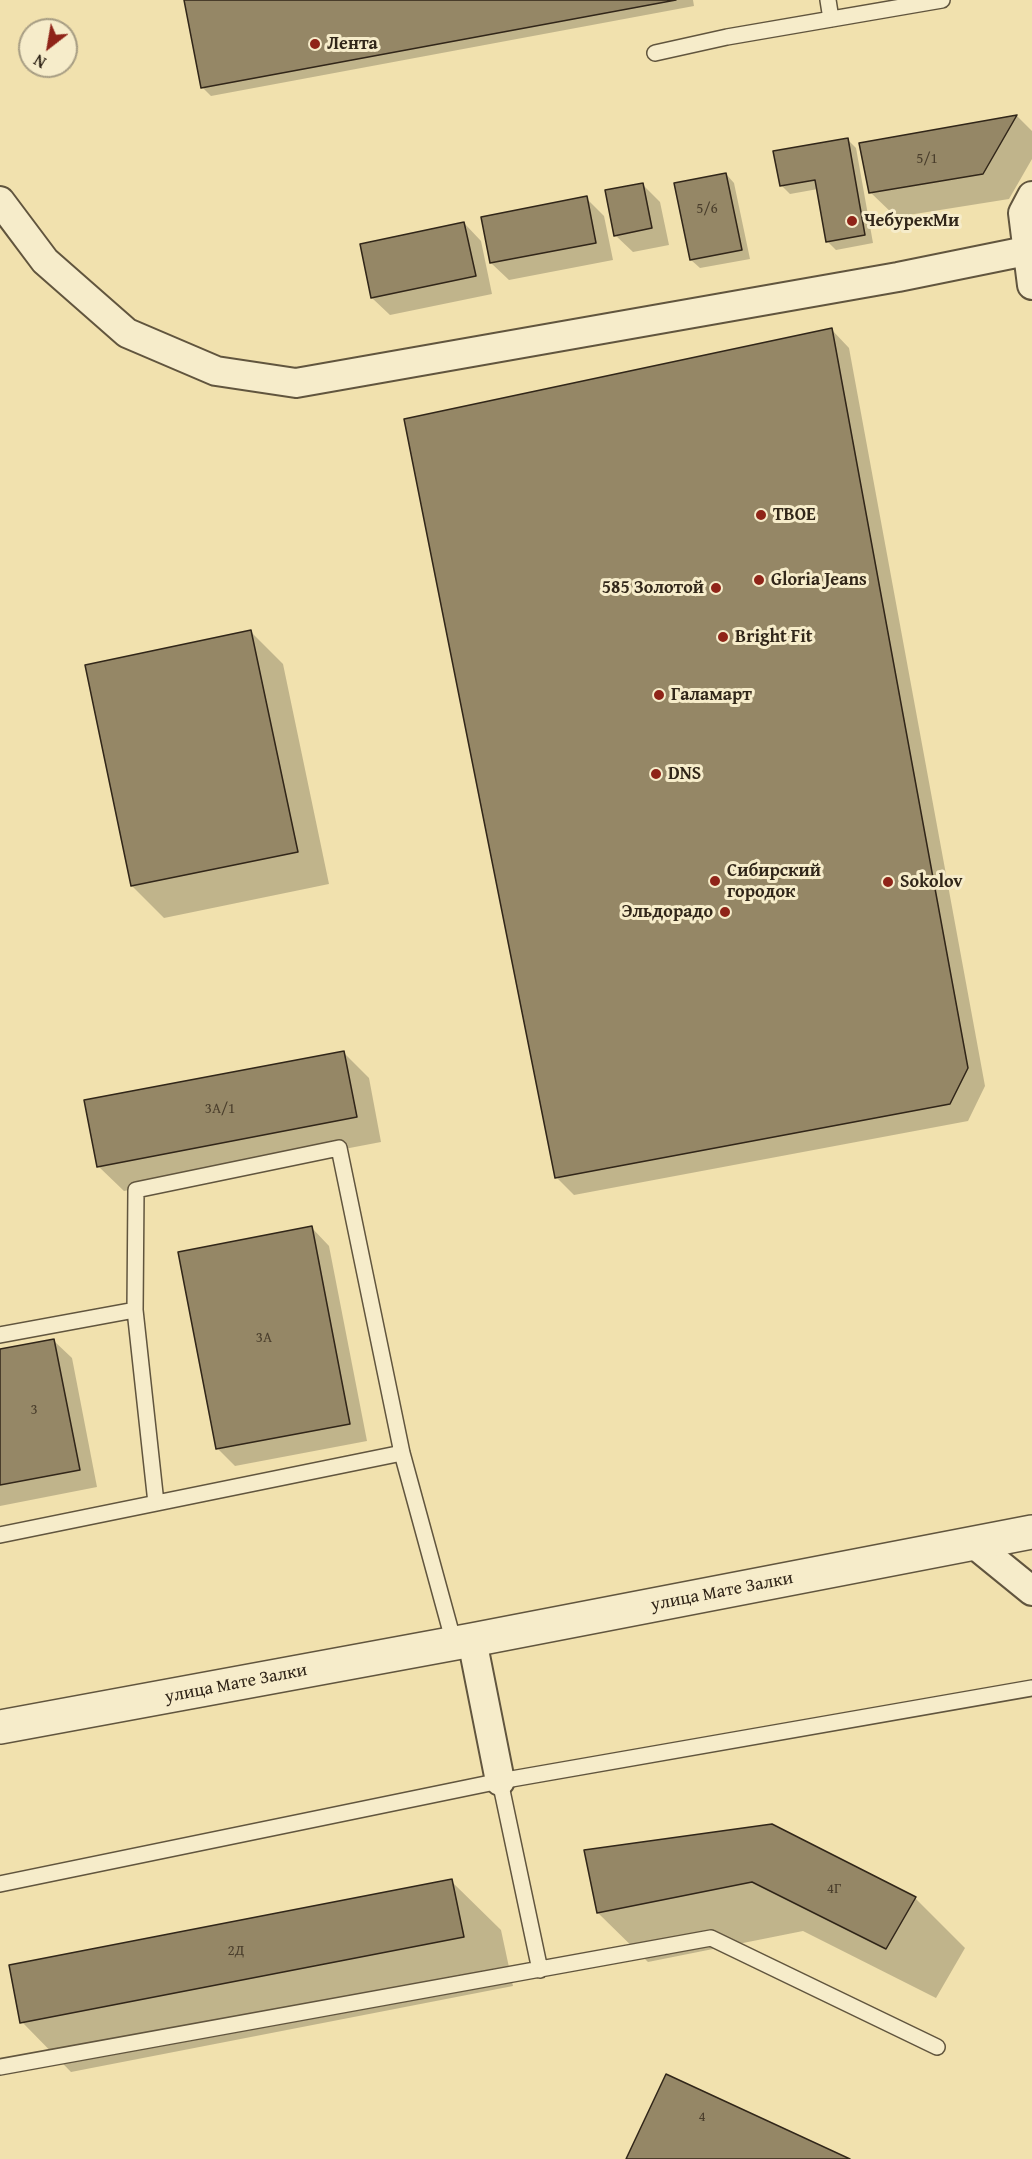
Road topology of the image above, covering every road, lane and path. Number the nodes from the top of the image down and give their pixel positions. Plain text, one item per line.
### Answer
1 (828, 0) edge
2 (942, 0) edge
3 (831, 19) junction
4 (655, 53) dead end
5 (1032, 196) edge
6 (0, 201) edge
7 (1026, 251) junction
8 (1032, 285) edge
9 (135, 1310) junction
10 (0, 1335) edge
11 (402, 1453) junction
12 (156, 1503) junction
13 (1032, 1532) edge
14 (0, 1535) edge
15 (973, 1543) junction
16 (1032, 1591) edge
17 (463, 1642) junction
18 (1032, 1688) edge
19 (0, 1727) edge
20 (500, 1781) junction
21 (0, 1884) edge
22 (540, 1970) junction
23 (937, 2047) dead end
24 (0, 2067) edge

1 - 3 lane
2 - 3 lane
3 - 4 lane
5 - 7 street
6 - 7 street
7 - 8 street
9 - 10 lane
9 - 11 lane
9 - 12 lane
11 - 12 lane
11 - 17 lane
12 - 14 lane
13 - 15 street, улица Мате Залки
15 - 16 street
15 - 17 street, улица Мате Залки
17 - 19 street, улица Мате Залки
17 - 20 street
18 - 20 lane
20 - 21 lane
20 - 22 lane
22 - 23 lane
22 - 24 lane

